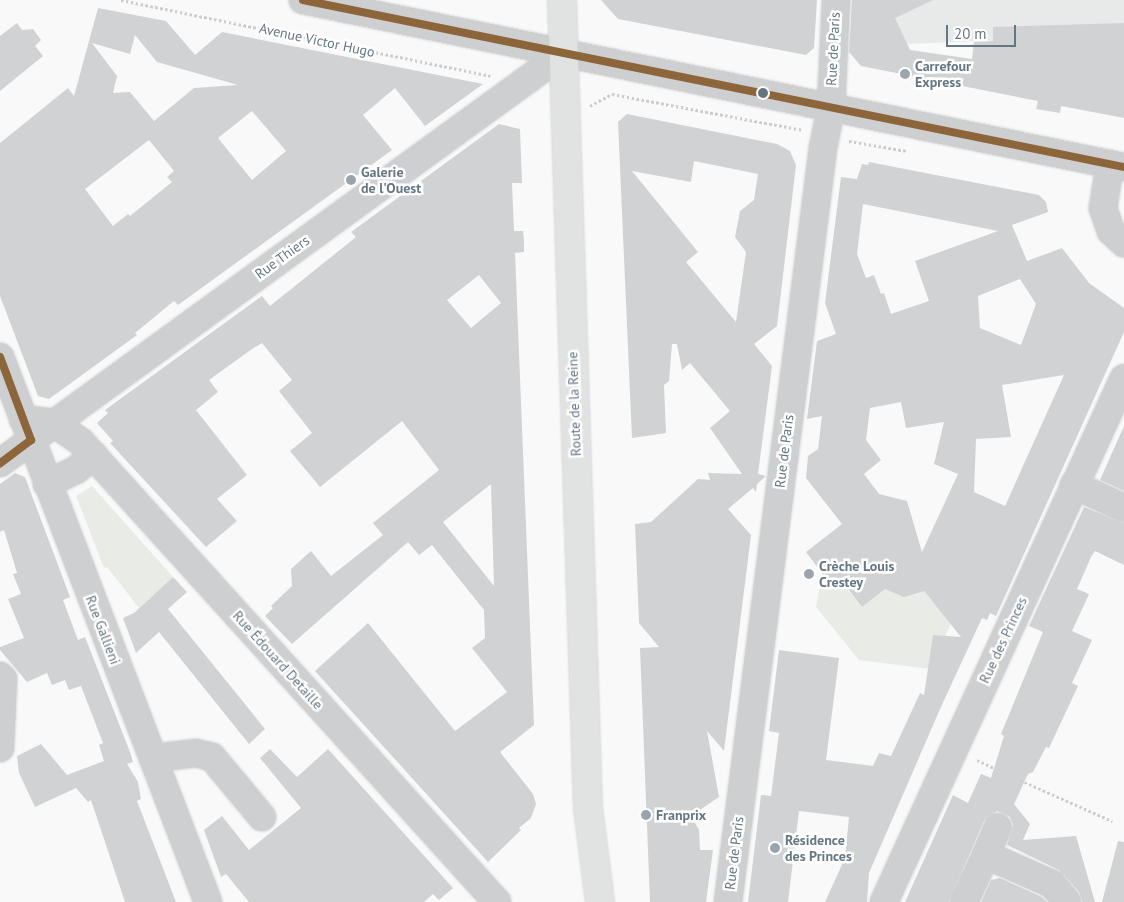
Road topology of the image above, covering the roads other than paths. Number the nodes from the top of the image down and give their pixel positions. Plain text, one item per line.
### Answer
1 (303, 0) edge
2 (562, 0) edge
3 (836, 0) edge
4 (564, 53) junction
5 (830, 108) junction
6 (1117, 166) edge
7 (1124, 243) edge
8 (0, 357) edge
9 (1124, 378) edge
10 (54, 423) junction
11 (27, 429) junction
12 (94, 455) junction
13 (0, 463) edge
14 (47, 484) junction
15 (1074, 486) junction
16 (1124, 508) edge
17 (0, 676) edge
18 (1, 703) edge
19 (0, 748) edge
20 (152, 758) junction
21 (588, 808) junction
22 (262, 817) dead end
23 (998, 826) dead end
24 (986, 855) junction
25 (888, 901) edge
26 (208, 902) edge
27 (497, 902) edge
28 (582, 902) edge
29 (600, 902) edge
30 (728, 902) edge
31 (964, 902) edge
32 (1067, 902) edge

1 - 4 street
2 - 4 main road, Route de la Reine
3 - 5 street, Rue de Paris
4 - 5 street
4 - 10 street, Rue Thiers
4 - 21 main road, Route de la Reine
5 - 6 street
5 - 30 street, Rue de Paris
6 - 7 street
8 - 11 street, Rue Gallieni
9 - 15 street, Rue des Princes
10 - 11 street
10 - 12 street, Rue Édouard Detaille
11 - 13 street
11 - 14 street, Rue Gallieni
12 - 14 street
12 - 27 street, Rue Édouard Detaille
14 - 20 street, Rue Gallieni
15 - 16 street
15 - 25 street, Rue des Princes
17 - 18 street
18 - 19 street
20 - 22 street
20 - 26 street, Rue Gallieni
21 - 28 main road, Route de la Reine
21 - 29 main road, Route de la Reine
23 - 24 street
24 - 31 street
24 - 32 street

